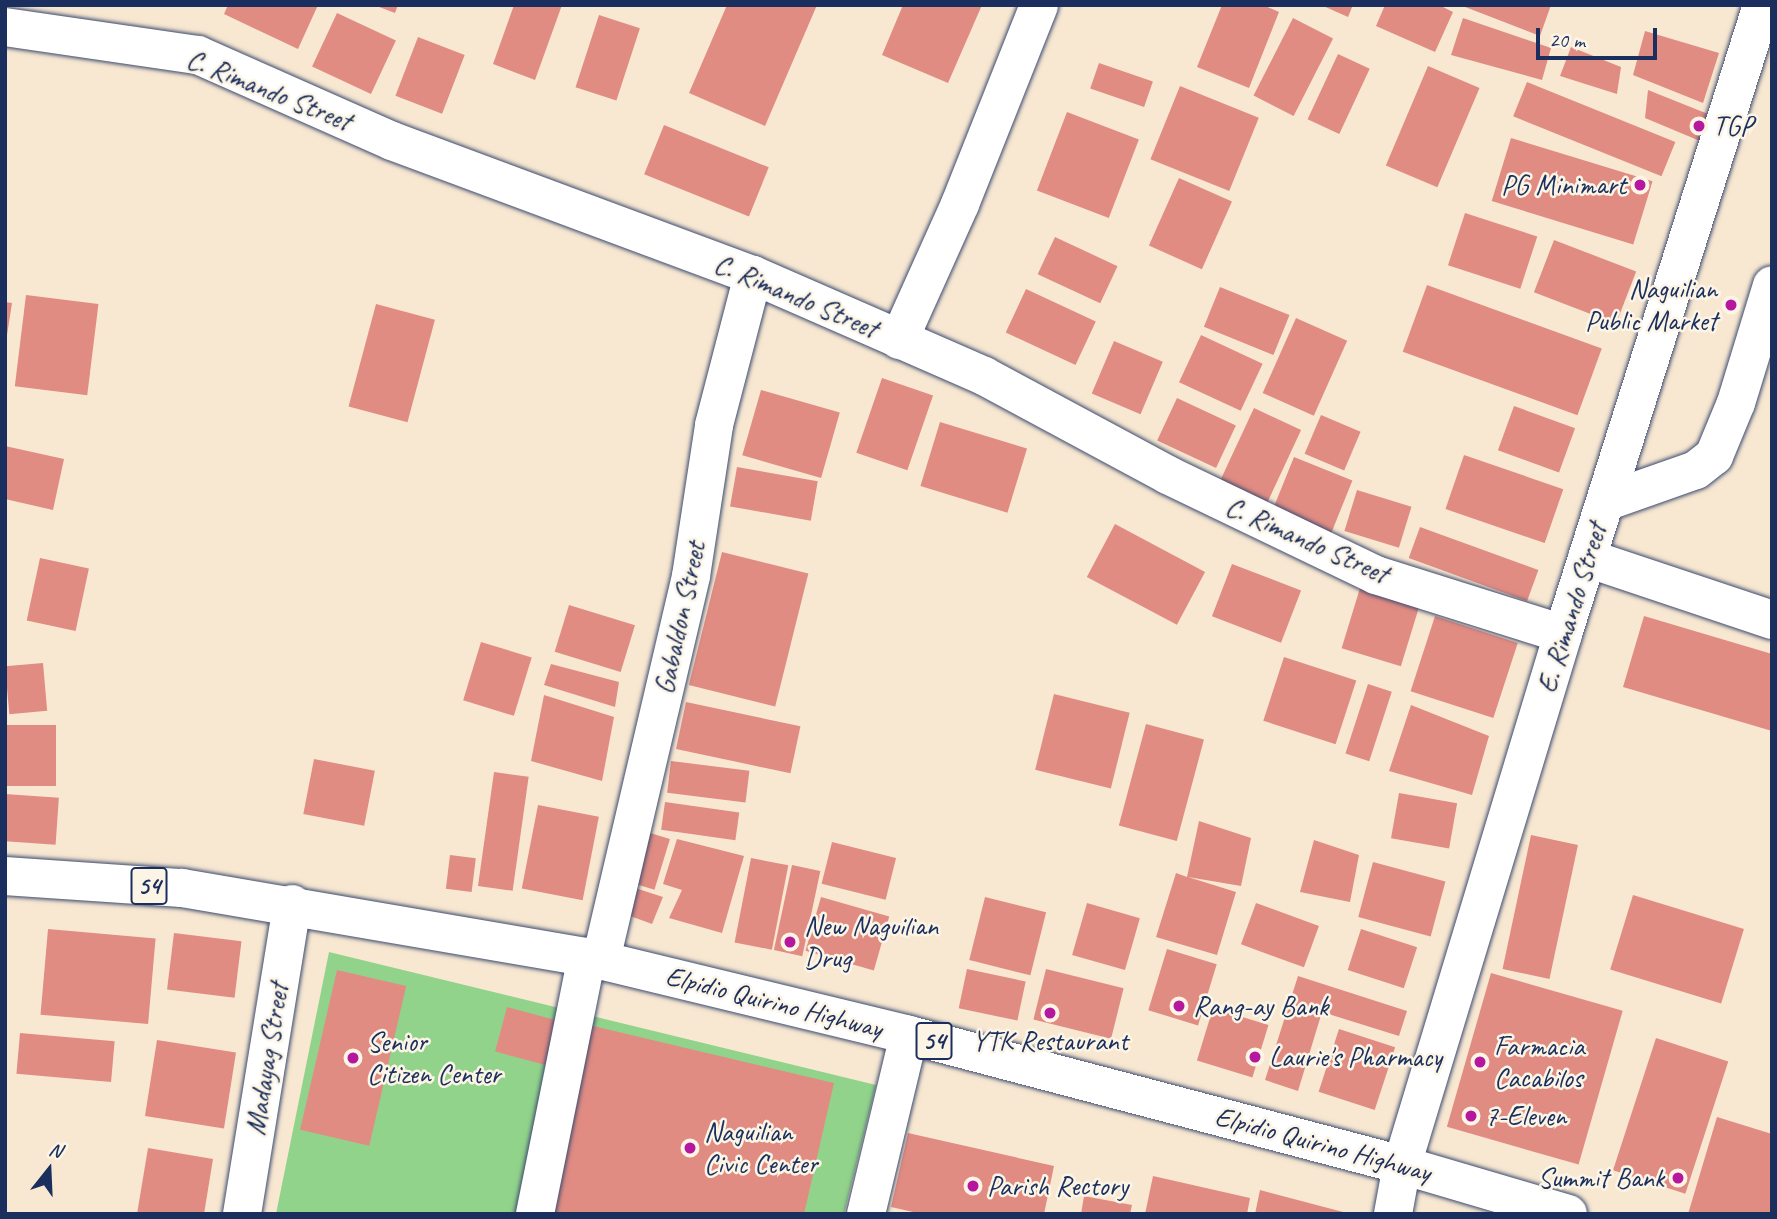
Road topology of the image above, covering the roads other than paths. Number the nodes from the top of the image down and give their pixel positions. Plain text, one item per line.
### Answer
1 (1039, 5) edge
2 (1762, 5) edge
3 (5, 27) edge
4 (753, 275) junction
5 (1772, 285) edge
6 (899, 340) junction
7 (1605, 502) junction
8 (1587, 558) junction
9 (1772, 620) edge
10 (1563, 634) junction
11 (5, 876) edge
12 (292, 904) junction
13 (594, 958) junction
14 (909, 1035) junction
15 (1402, 1165) junction
16 (242, 1214) edge
17 (535, 1214) edge
18 (866, 1214) edge
19 (1393, 1214) edge
20 (1568, 1214) edge

1 - 6 main road
2 - 7 main road, E. Rimando Street
3 - 4 main road, C. Rimando Street
4 - 6 main road, C. Rimando Street
4 - 13 main road, Gabaldon Street
5 - 7 main road
6 - 10 main road, C. Rimando Street
7 - 8 main road, E. Rimando Street
8 - 9 main road
8 - 10 main road, E. Rimando Street
10 - 15 main road, E. Rimando Street
11 - 12 main road, Elpidio Quirino Highway / 54
12 - 13 main road, Elpidio Quirino Highway / 54
12 - 16 main road, Madayag Street
13 - 14 main road, Elpidio Quirino Highway / 54
13 - 17 main road, Gabaldon Street
14 - 15 main road, Elpidio Quirino Highway / 54
14 - 18 main road
15 - 19 main road, E. Rimando Street
15 - 20 main road, Elpidio Quirino Highway / 54

